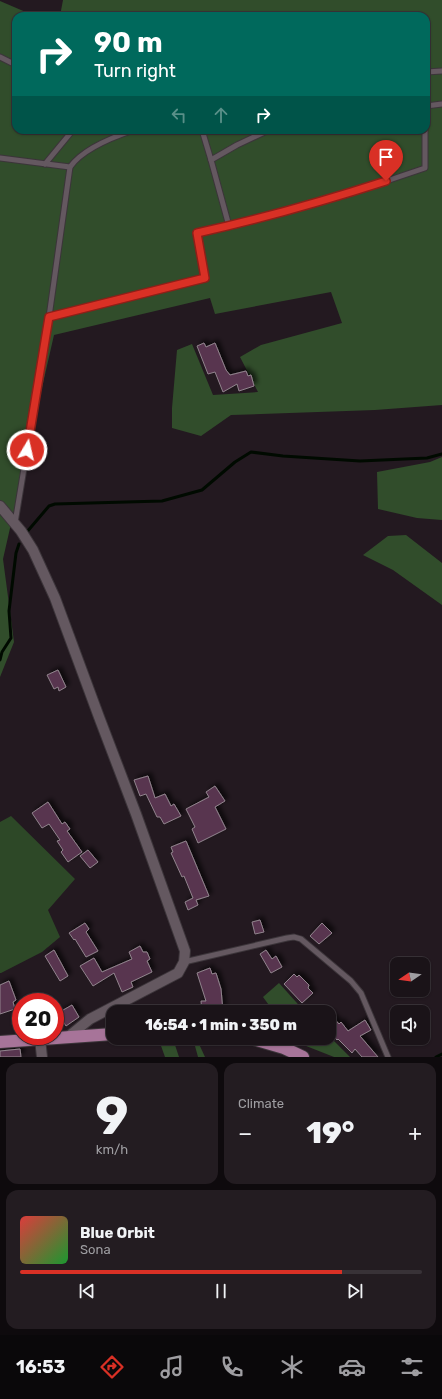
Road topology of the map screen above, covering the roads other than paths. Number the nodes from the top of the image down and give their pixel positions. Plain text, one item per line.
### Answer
1 (0, 57) edge
2 (12, 63) edge
3 (442, 71) edge
4 (430, 72) edge
5 (442, 104) edge
6 (430, 106) edge
7 (70, 134) edge
8 (125, 134) edge
9 (203, 134) edge
10 (260, 134) edge
11 (425, 134) edge
12 (0, 158) edge
13 (211, 160) junction
14 (45, 164) junction
15 (70, 167) junction
16 (229, 226) junction
17 (49, 317) junction
18 (0, 506) edge
19 (15, 524) junction
20 (184, 962) junction
21 (106, 1034) edge
22 (64, 1037) edge
23 (68, 1037) junction
24 (12, 1041) edge
25 (0, 1042) edge
26 (41, 1045) edge
27 (274, 1045) edge
28 (42, 1057) edge
29 (303, 1057) edge
30 (388, 1057) edge

1 - 2 lane
3 - 4 lane
5 - 6 lane
7 - 14 lane
8 - 15 lane
9 - 13 lane
10 - 13 lane
11 - 16 lane
12 - 14 lane
13 - 16 lane
14 - 15 lane
15 - 17 lane
16 - 17 lane
17 - 19 lane
18 - 19 street
19 - 20 street
20 - 23 street
20 - 30 lane
21 - 23 highway
22 - 23 highway
24 - 25 highway
26 - 28 street
27 - 29 highway

